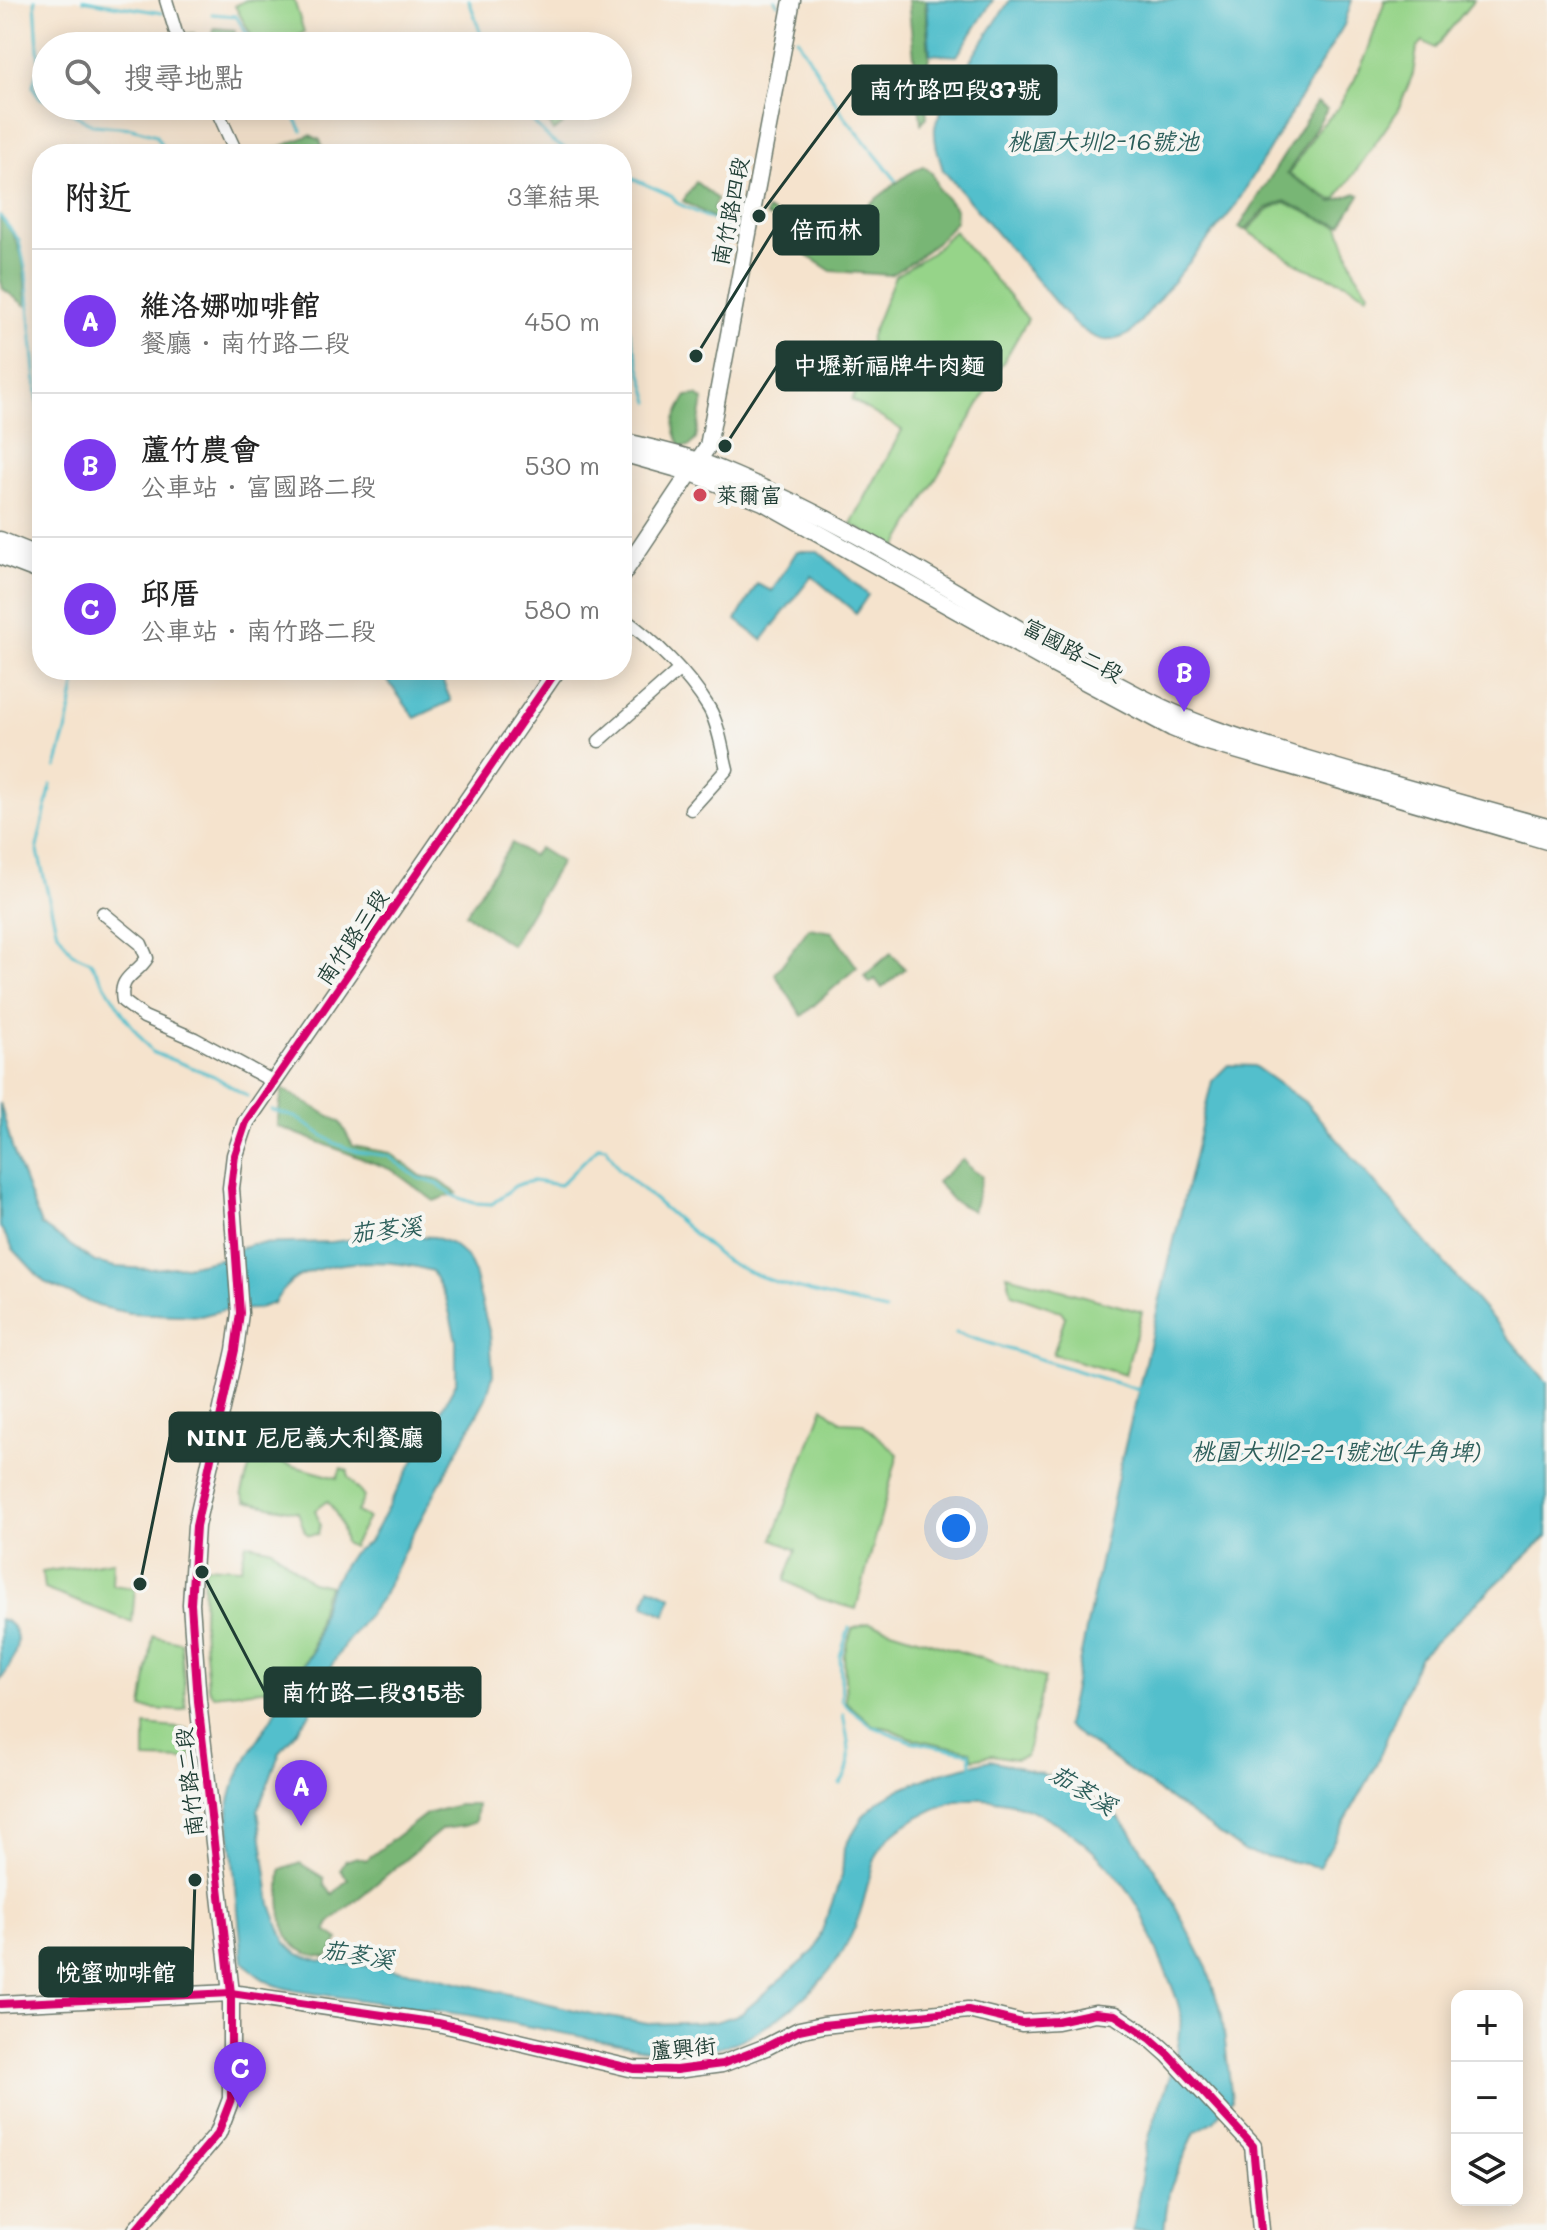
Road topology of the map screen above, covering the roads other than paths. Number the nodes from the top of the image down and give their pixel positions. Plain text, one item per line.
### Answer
1 (166, 0) edge
2 (792, 0) edge
3 (176, 32) edge
4 (221, 120) edge
5 (232, 144) edge
6 (632, 445) edge
7 (632, 455) edge
8 (696, 467) junction
9 (0, 540) edge
10 (32, 553) edge
11 (0, 556) edge
12 (632, 560) edge
13 (32, 568) edge
14 (632, 625) edge
15 (679, 670) junction
16 (550, 680) edge
17 (599, 741) dead end
18 (691, 809) dead end
19 (1547, 827) edge
20 (1547, 841) edge
21 (103, 913) dead end
22 (274, 1082) junction
23 (235, 1350) joint
24 (231, 1993) junction
25 (0, 2004) edge
26 (136, 2230) edge
27 (1261, 2230) edge

1 - 3 street
2 - 8 street, 南竹路四段
4 - 5 street
6 - 8 street
7 - 8 street
8 - 12 street
8 - 19 street, 富國路二段
8 - 20 street, 富國路二段
9 - 10 street
11 - 13 street
14 - 15 street
15 - 17 street
15 - 18 street
16 - 22 street, 南竹路三段
21 - 22 street
22 - 23 street, 南竹路三段
23 - 24 street, 南竹路二段
24 - 25 street, 蘆興街
24 - 26 street, 南竹路二段
24 - 27 street, 蘆興街

